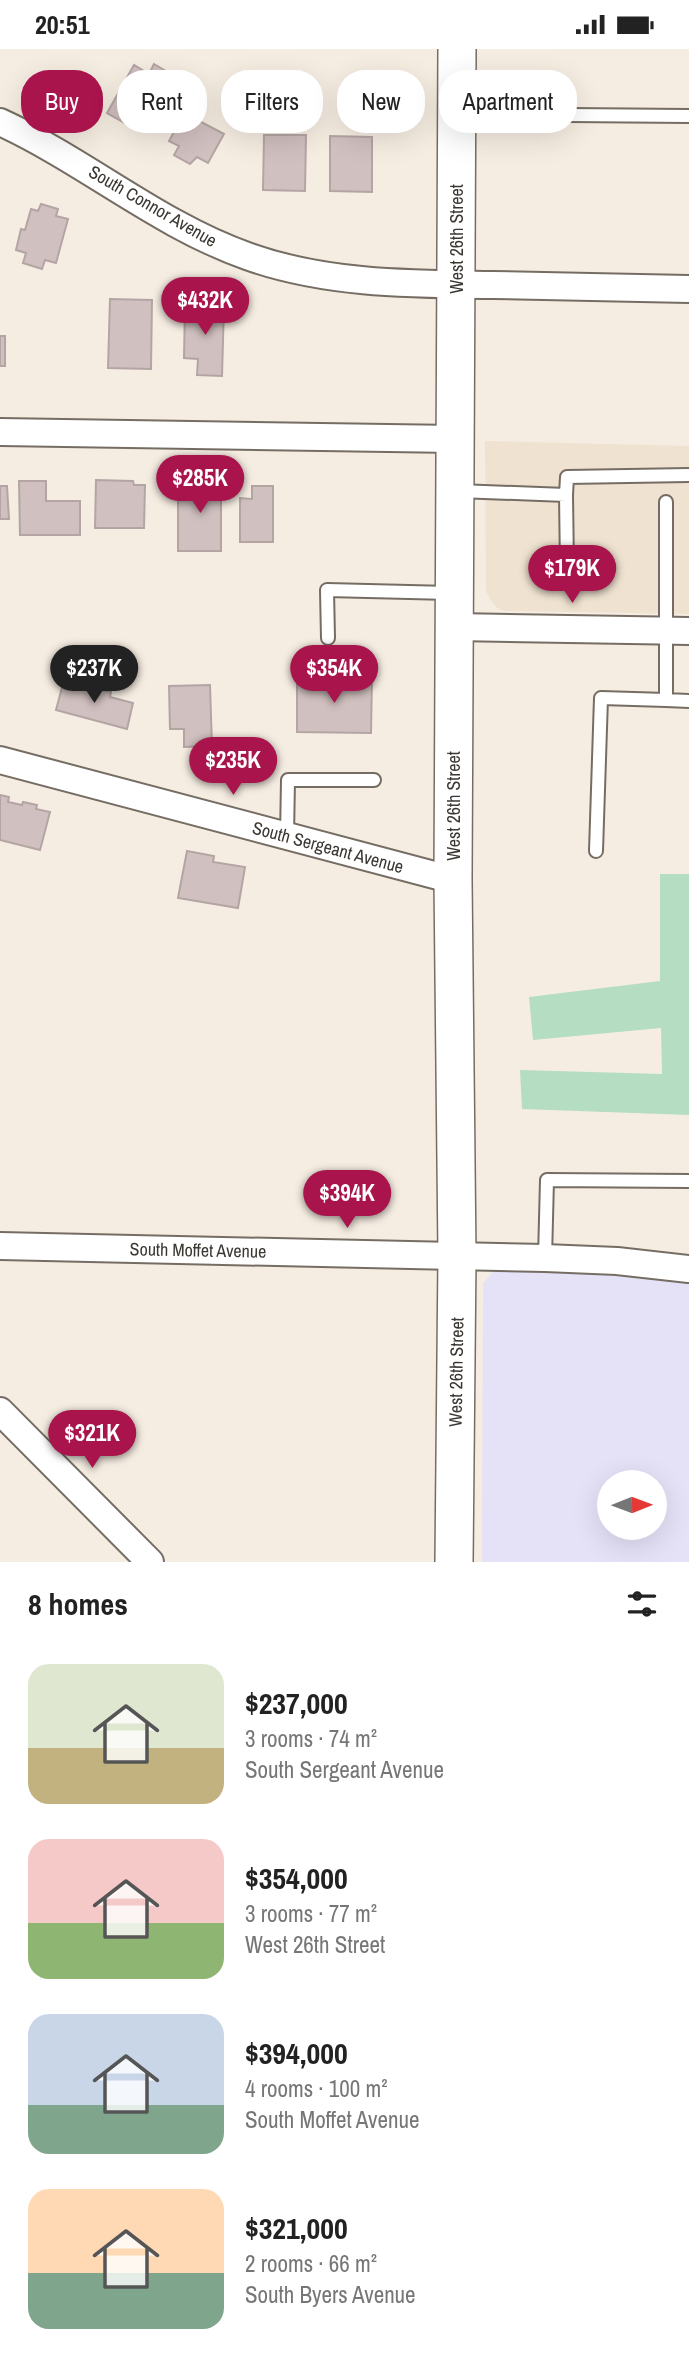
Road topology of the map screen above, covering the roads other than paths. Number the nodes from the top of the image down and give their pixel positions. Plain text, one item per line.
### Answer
1 (457, 49) edge
2 (457, 70) edge
3 (577, 114) edge
4 (689, 115) edge
5 (0, 122) edge
6 (457, 133) edge
7 (456, 285) junction
8 (689, 289) edge
9 (0, 432) edge
10 (455, 439) junction
11 (689, 475) edge
12 (454, 491) junction
13 (566, 495) junction
14 (666, 502) dead end
15 (567, 568) dead end
16 (455, 610) junction
17 (678, 631) edge
18 (328, 638) dead end
19 (666, 700) junction
20 (689, 701) edge
21 (0, 760) edge
22 (374, 780) dead end
23 (286, 836) junction
24 (596, 851) dead end
25 (453, 880) junction
26 (689, 1181) edge
27 (0, 1245) edge
28 (457, 1256) junction
29 (545, 1258) junction
30 (689, 1269) edge
31 (0, 1411) edge
32 (150, 1562) edge
33 (454, 1562) edge

1 - 2 main road, West 26th Street
3 - 4 lane
5 - 7 street, South Connor Avenue
6 - 7 main road, West 26th Street
7 - 8 street, South Connor Avenue
7 - 10 main road, West 26th Street
9 - 10 street
10 - 12 main road, West 26th Street
11 - 13 lane
12 - 13 lane
12 - 16 main road, West 26th Street
13 - 15 lane
14 - 17 lane
16 - 17 street
16 - 18 lane
16 - 25 main road, West 26th Street
17 - 19 lane
19 - 20 lane
19 - 24 lane
21 - 23 street, South Sergeant Avenue
22 - 23 lane
23 - 25 street, South Sergeant Avenue
25 - 28 main road, West 26th Street
26 - 29 lane
27 - 28 street, South Moffet Avenue
28 - 29 street, South Moffet Avenue
28 - 33 main road, West 26th Street
29 - 30 street, South Moffet Avenue
31 - 32 street

